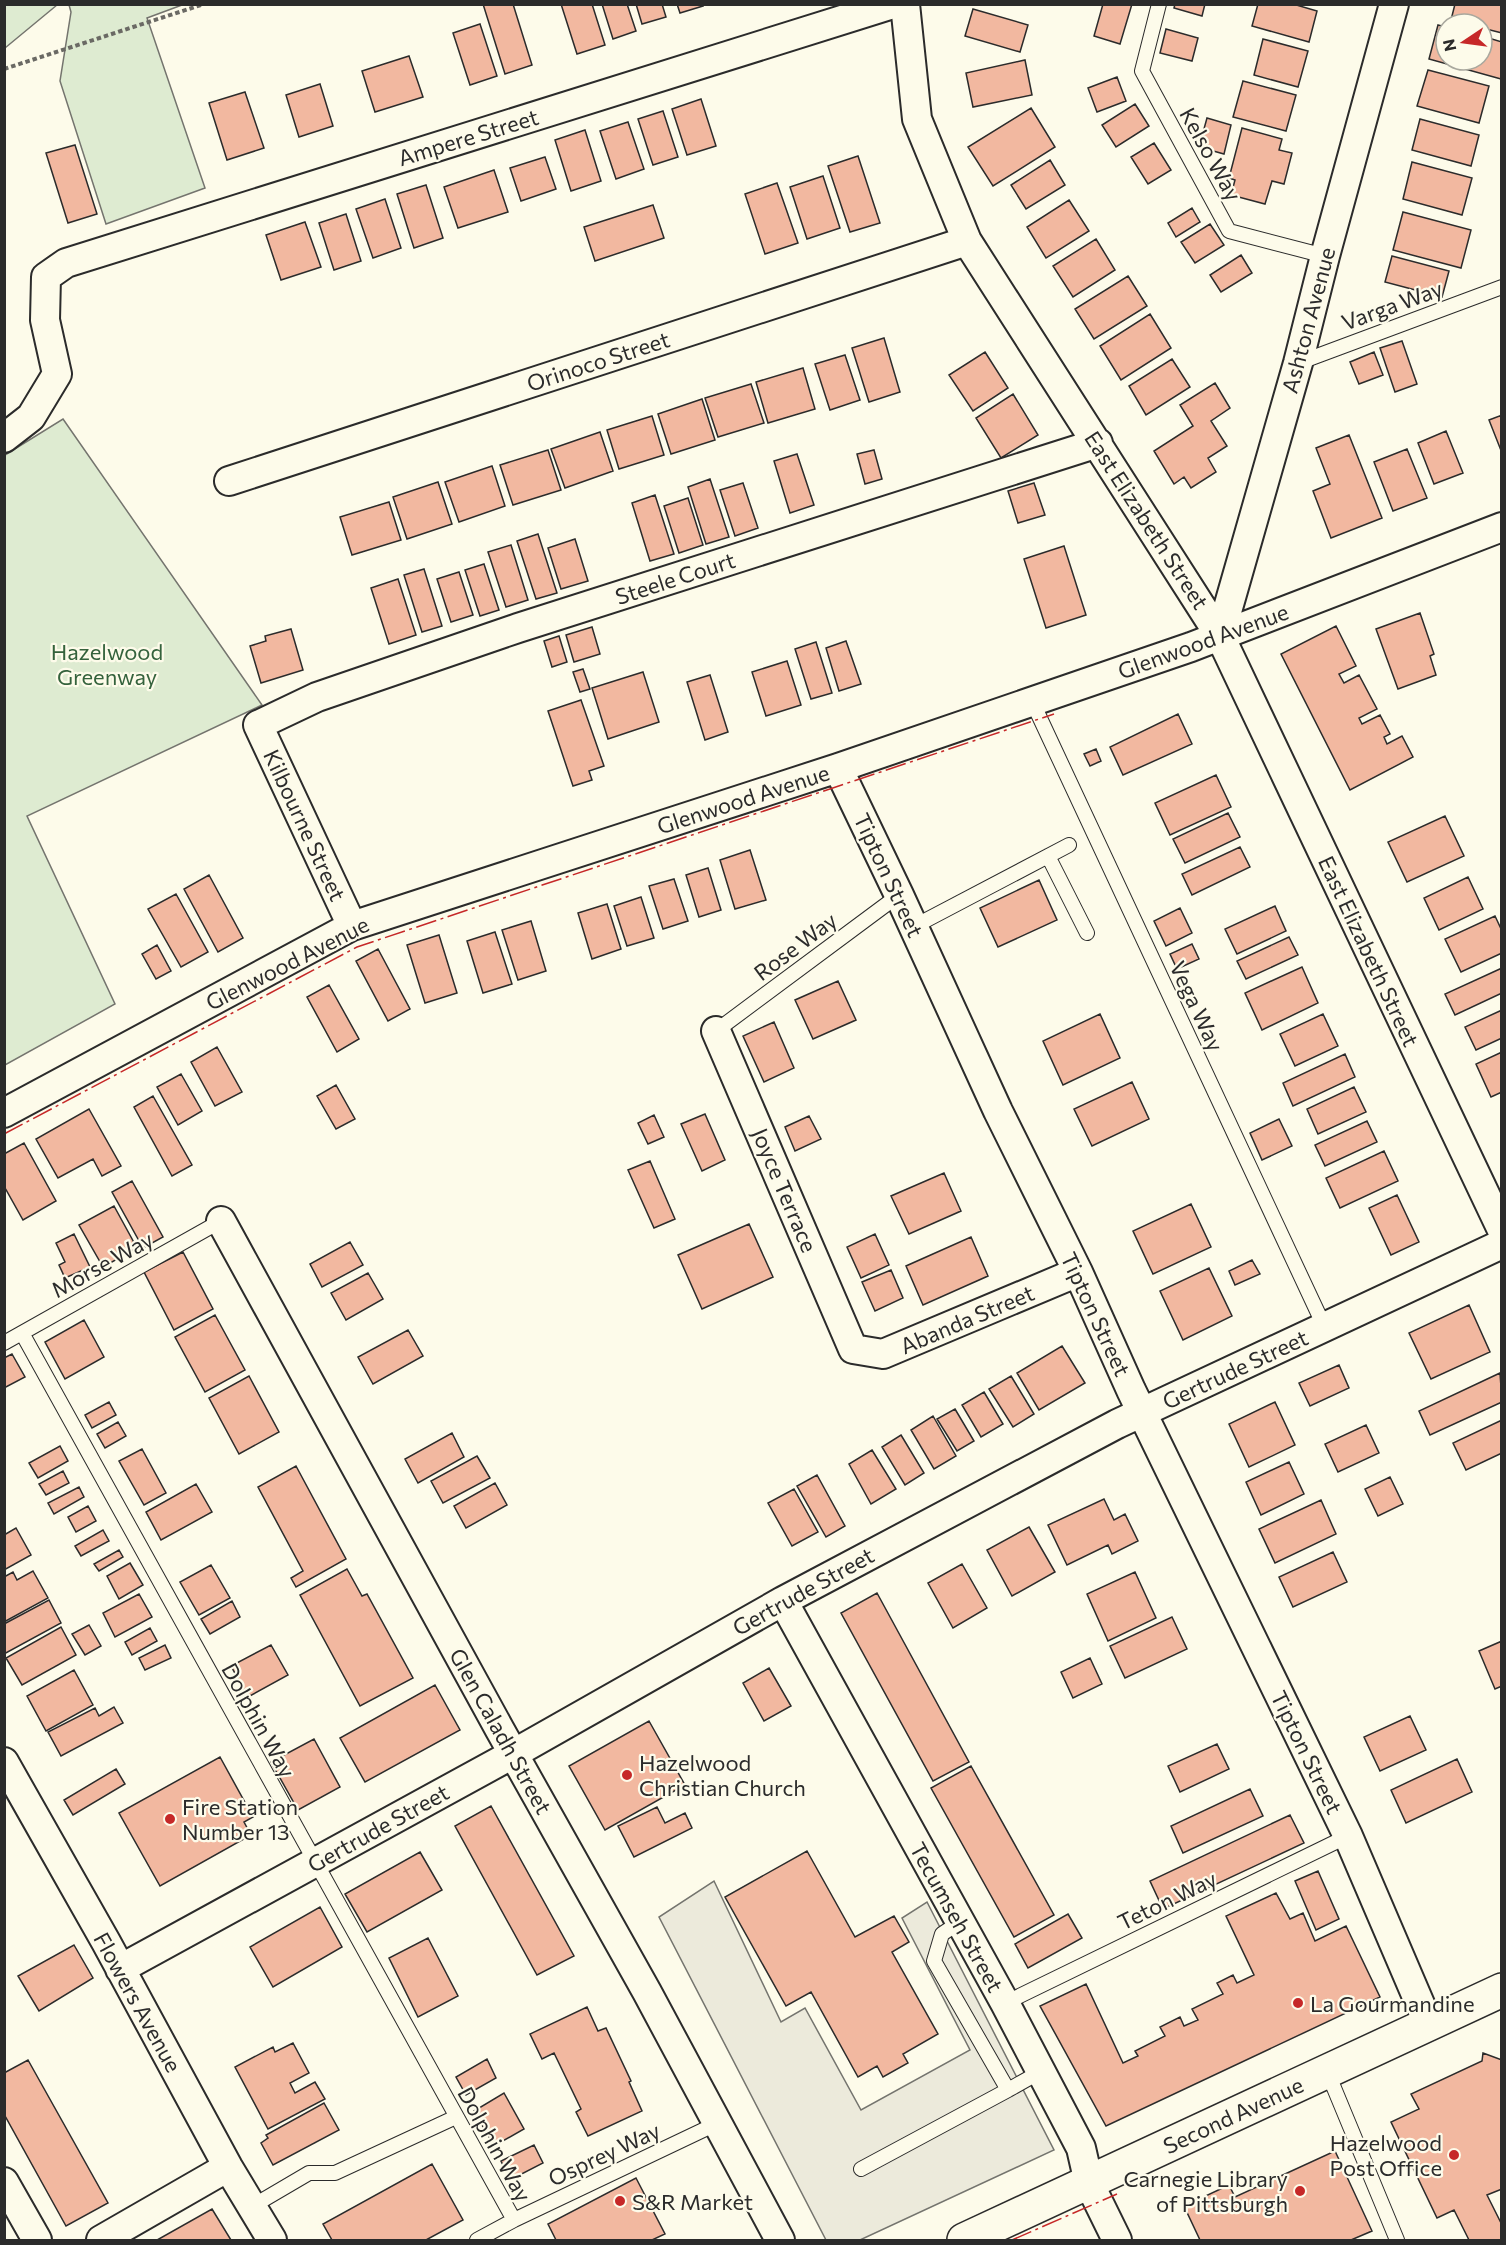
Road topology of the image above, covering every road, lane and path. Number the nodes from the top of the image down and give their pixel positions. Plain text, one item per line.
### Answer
1 (204, 4) edge
2 (893, 4) edge
3 (905, 4) edge
4 (1159, 4) edge
5 (1394, 4) edge
6 (4, 69) edge
7 (967, 241) junction
8 (1325, 256) junction
9 (1502, 287) edge
10 (1298, 363) junction
11 (4, 438) edge
12 (1098, 443) junction
13 (229, 481) dead end
14 (1502, 527) edge
15 (1220, 636) junction
16 (1032, 701) junction
17 (258, 725) joint
18 (838, 768) junction
19 (1069, 845) dead end
20 (1048, 856) junction
21 (899, 895) junction
22 (352, 926) junction
23 (914, 927) junction
24 (1087, 933) dead end
25 (716, 1031) joint
26 (4, 1113) edge
27 (221, 1221) joint
28 (1502, 1230) edge
29 (1502, 1244) edge
30 (1078, 1272) junction
31 (1325, 1328) junction
32 (22, 1334) junction
33 (4, 1343) edge
34 (853, 1349) joint
35 (1142, 1411) junction
36 (783, 1601) junction
37 (513, 1754) junction
38 (4, 1762) edge
39 (1348, 1836) junction
40 (314, 1863) junction
41 (960, 1922) junction
42 (120, 1969) junction
43 (1502, 1990) edge
44 (1005, 2003) junction
45 (1429, 2025) junction
46 (1327, 2071) junction
47 (1040, 2072) junction
48 (1008, 2090) junction
49 (456, 2117) junction
50 (718, 2123) junction
51 (228, 2167) junction
52 (861, 2169) dead end
53 (4, 2182) edge
54 (1089, 2183) junction
55 (251, 2207) junction
56 (514, 2220) junction
57 (492, 2237) edge
58 (37, 2241) edge
59 (101, 2241) edge
60 (272, 2241) edge
61 (477, 2241) edge
62 (780, 2241) edge
63 (964, 2241) edge
64 (1117, 2241) edge
65 (1397, 2241) edge

1 - 6 path
2 - 11 street, Ampere Street
3 - 7 street, East Elizabeth Street
4 - 8 lane, Kelso Way
5 - 8 street, Ashton Avenue
7 - 12 street, East Elizabeth Street
7 - 13 street, Orinoco Street
8 - 10 street, Ashton Avenue
9 - 10 lane, Varga Way
10 - 15 street, Ashton Avenue
12 - 15 street, East Elizabeth Street
12 - 17 street, Steele Court
14 - 15 street, Glenwood Avenue
15 - 16 street, Glenwood Avenue
15 - 28 street, East Elizabeth Street
16 - 18 street, Glenwood Avenue
16 - 31 lane, Vega Way
17 - 22 street, Kilbourne Street
18 - 21 street, Tipton Street
18 - 22 street, Glenwood Avenue
19 - 20 lane
20 - 23 lane
20 - 24 lane
21 - 23 street, Tipton Street
21 - 25 lane, Rose Way
22 - 26 street, Glenwood Avenue
23 - 30 street, Tipton Street
25 - 34 street, Joyce Terrace
27 - 32 lane, Morse Way
27 - 37 street, Glen Caladh Street
29 - 31 street, Gertrude Street
30 - 34 street, Abanda Street
30 - 35 street, Tipton Street
31 - 35 street, Gertrude Street
32 - 33 lane, Morse Way
32 - 40 lane, Dolphin Way
35 - 36 street, Gertrude Street
35 - 39 street, Tipton Street
36 - 37 street, Gertrude Street
36 - 41 street, Tecumseh Street
37 - 40 street, Gertrude Street
37 - 50 street, Glen Caladh Street
38 - 42 street, Flowers Avenue
39 - 44 lane, Teton Way
39 - 45 street, Tipton Street
40 - 42 street, Gertrude Street
40 - 49 lane, Dolphin Way
41 - 44 street, Tecumseh Street
41 - 48 lane
42 - 51 street, Flowers Avenue
43 - 45 main road, Second Avenue
44 - 47 street, Tecumseh Street
45 - 46 main road, Second Avenue
46 - 54 main road, Second Avenue
46 - 65 lane
47 - 48 lane
47 - 54 street, Tecumseh Street
48 - 52 lane
49 - 55 lane
49 - 56 lane, Dolphin Way
50 - 56 lane, Osprey Way
50 - 62 street, Glen Caladh Street
51 - 55 street, Flowers Avenue
51 - 59 street
53 - 58 street
54 - 63 main road, Second Avenue
54 - 64 street, Tecumseh Street
55 - 60 street, Flowers Avenue
56 - 57 lane, Osprey Way
57 - 61 lane, Osprey Way

